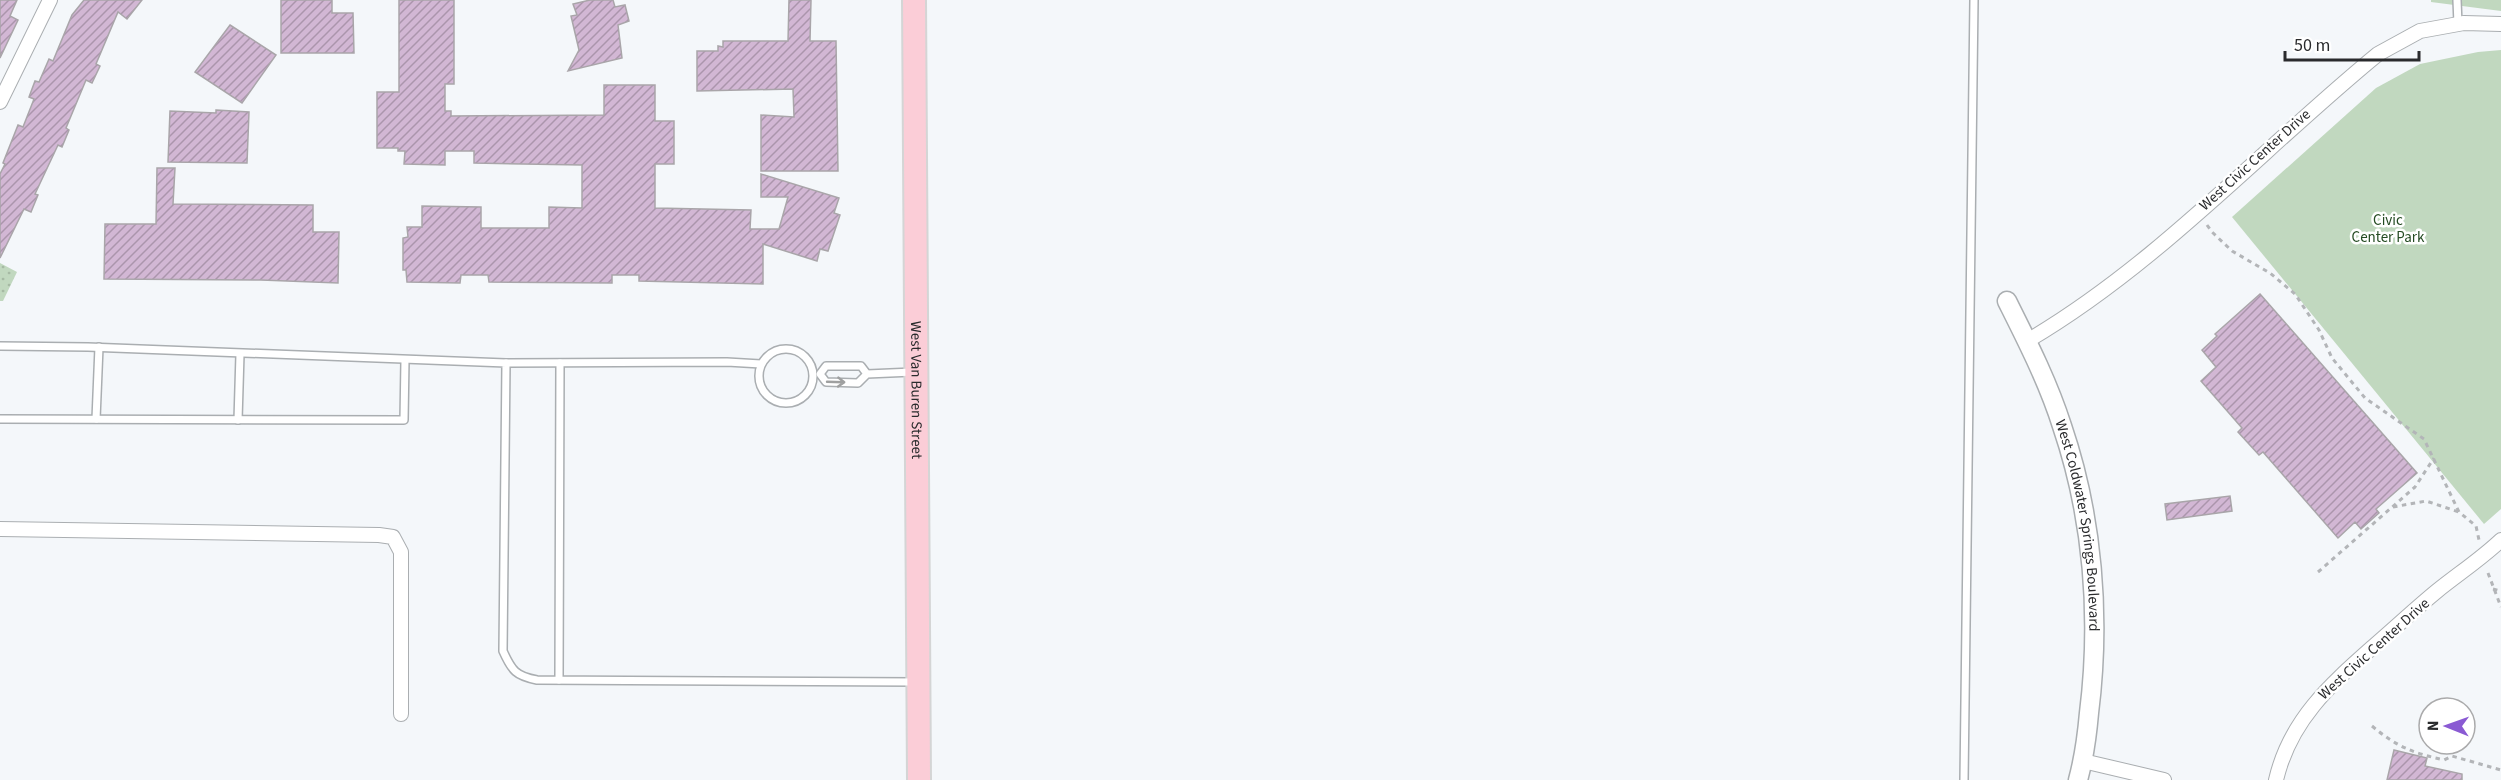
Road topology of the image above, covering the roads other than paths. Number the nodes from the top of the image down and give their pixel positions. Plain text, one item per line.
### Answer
1 (50, 0) edge
2 (914, 0) edge
3 (1974, 0) edge
4 (2457, 0) edge
5 (2458, 24) junction
6 (2501, 24) edge
7 (0, 102) edge
8 (2007, 301) dead end
9 (2027, 340) junction
10 (0, 346) edge
11 (99, 347) junction
12 (240, 354) junction
13 (405, 360) junction
14 (506, 363) junction
15 (561, 363) junction
16 (761, 364) junction
17 (916, 372) junction
18 (867, 374) junction
19 (817, 375) junction
20 (0, 419) edge
21 (96, 419) junction
22 (238, 420) junction
23 (0, 529) edge
24 (2501, 540) edge
25 (559, 680) junction
26 (919, 682) junction
27 (401, 714) dead end
28 (2084, 761) junction
29 (919, 780) edge
30 (1964, 780) edge
31 (2078, 780) edge
32 (2164, 780) edge
33 (2276, 780) edge

1 - 7 street
2 - 17 main road, West Van Buren Street
3 - 30 lane
4 - 5 lane
5 - 6 street, West Civic Center Drive
5 - 9 street, West Civic Center Drive
8 - 9 street, West Coldwater Springs Boulevard
9 - 28 street, West Coldwater Springs Boulevard
10 - 11 lane
11 - 12 lane
11 - 21 lane
12 - 13 lane
12 - 22 lane
13 - 14 lane
13 - 22 lane
14 - 15 lane
14 - 25 lane
15 - 16 lane
15 - 25 lane
16 - 19 lane
16 - 19 lane
17 - 18 lane
17 - 26 main road, West Van Buren Street
19 -> 18 lane
18 - 19 lane
20 - 21 lane
21 - 22 lane
23 - 27 street
24 - 33 street, West Civic Center Drive
25 - 26 lane
26 - 29 main road, West Van Buren Street
28 - 31 street, West Coldwater Springs Boulevard
28 - 32 street

